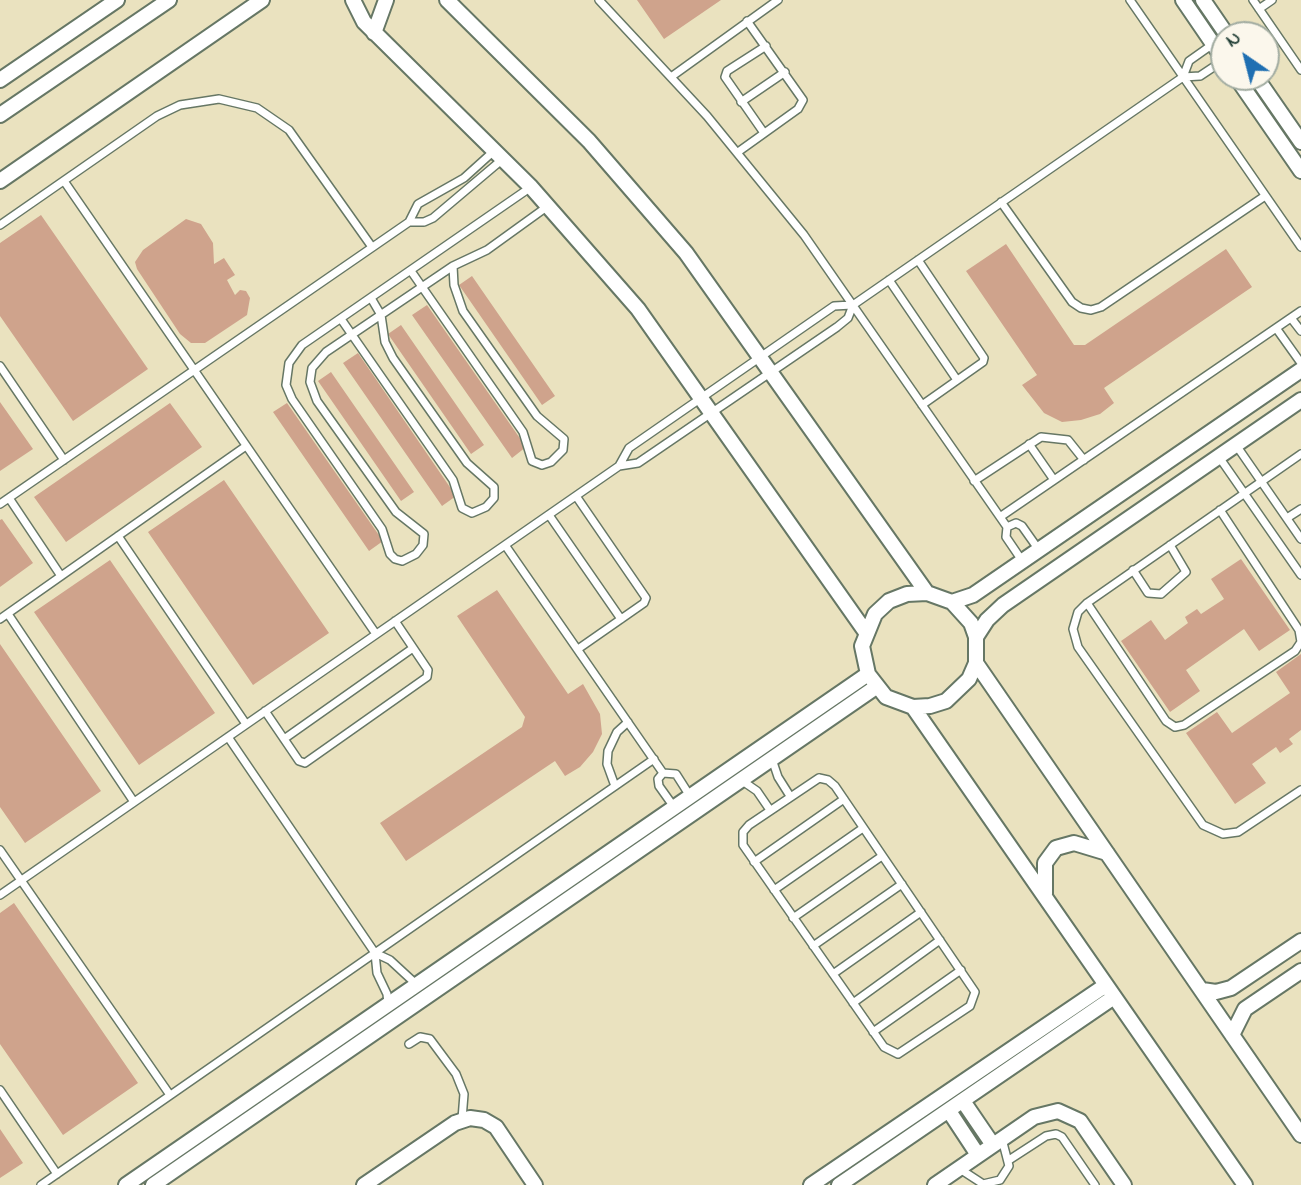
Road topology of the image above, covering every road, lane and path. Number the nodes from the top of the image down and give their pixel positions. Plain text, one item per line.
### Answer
1 (117, 0) edge
2 (169, 0) edge
3 (262, 0) edge
4 (353, 0) edge
5 (386, 0) edge
6 (447, 0) edge
7 (599, 0) edge
8 (778, 0) edge
9 (1130, 0) edge
10 (1183, 0) edge
11 (1203, 0) edge
12 (1253, 0) edge
13 (1272, 0) edge
14 (1259, 9) junction
15 (1217, 21) edge
16 (747, 22) junction
17 (374, 33) junction
18 (1210, 40) edge
19 (765, 46) junction
20 (1210, 46) edge
21 (1210, 69) edge
22 (1301, 70) edge
23 (785, 72) junction
24 (671, 77) junction
25 (1183, 77) junction
26 (0, 80) edge
27 (1246, 91) edge
28 (1266, 91) edge
29 (741, 103) junction
30 (0, 115) edge
31 (764, 134) junction
32 (1301, 142) edge
33 (738, 152) junction
34 (499, 154) junction
35 (1301, 171) edge
36 (0, 181) edge
37 (64, 181) junction
38 (531, 187) junction
39 (1265, 196) junction
40 (1001, 202) junction
41 (548, 206) junction
42 (409, 222) junction
43 (0, 225) edge
44 (372, 247) junction
45 (1301, 247) edge
46 (918, 260) junction
47 (453, 266) junction
48 (411, 271) junction
49 (889, 281) junction
50 (422, 287) junction
51 (371, 298) junction
52 (853, 305) junction
53 (1301, 311) edge
54 (381, 315) junction
55 (341, 318) junction
56 (1291, 318) junction
57 (1276, 328) junction
58 (1301, 331) edge
59 (352, 334) junction
60 (762, 357) junction
61 (1301, 363) edge
62 (0, 366) edge
63 (194, 370) junction
64 (1301, 370) edge
65 (772, 371) junction
66 (957, 380) junction
67 (702, 398) junction
68 (1301, 400) edge
69 (922, 405) junction
70 (712, 411) junction
71 (1029, 444) junction
72 (1236, 445) junction
73 (246, 446) junction
74 (1301, 454) edge
75 (1219, 457) junction
76 (64, 460) junction
77 (1084, 460) junction
78 (619, 466) junction
79 (1054, 480) junction
80 (975, 481) junction
81 (1261, 482) junction
82 (1128, 489) junction
83 (1245, 494) junction
84 (576, 496) junction
85 (9, 498) junction
86 (0, 504) edge
87 (1301, 509) edge
88 (1142, 510) junction
89 (1220, 510) junction
90 (549, 515) junction
91 (1000, 517) junction
92 (1287, 519) junction
93 (1007, 527) junction
94 (118, 536) junction
95 (1301, 539) edge
96 (505, 545) junction
97 (1170, 545) junction
98 (1039, 550) junction
99 (1023, 562) junction
100 (1133, 570) junction
101 (1301, 575) edge
102 (61, 576) junction
103 (927, 593) junction
104 (952, 602) junction
105 (1087, 603) junction
106 (8, 614) junction
107 (621, 619) junction
108 (0, 620) edge
109 (395, 621) junction
110 (865, 631) junction
111 (1300, 631) edge
112 (376, 634) junction
113 (976, 637) junction
114 (413, 648) junction
115 (578, 649) junction
116 (976, 663) junction
117 (872, 681) junction
118 (913, 707) junction
119 (265, 711) junction
120 (628, 723) junction
121 (246, 724) junction
122 (228, 737) junction
123 (284, 739) junction
124 (772, 758) junction
125 (654, 759) junction
126 (663, 773) junction
127 (741, 780) junction
128 (615, 786) junction
129 (1301, 790) edge
130 (690, 796) junction
131 (790, 796) junction
132 (844, 800) junction
133 (134, 802) junction
134 (674, 807) junction
135 (770, 810) junction
136 (863, 828) junction
137 (0, 850) edge
138 (1107, 853) junction
139 (883, 856) junction
140 (754, 862) junction
141 (21, 880) junction
142 (902, 884) junction
143 (774, 890) junction
144 (0, 895) edge
145 (1046, 897) junction
146 (922, 912) junction
147 (793, 918) junction
148 (940, 940) junction
149 (1301, 940) edge
150 (813, 946) junction
151 (375, 953) junction
152 (961, 970) junction
153 (1301, 971) edge
154 (833, 974) junction
155 (416, 984) junction
156 (1202, 990) junction
157 (1110, 991) junction
158 (388, 1003) junction
159 (853, 1003) junction
160 (873, 1032) junction
161 (1232, 1035) junction
162 (410, 1044) dead end
163 (0, 1090) edge
164 (170, 1095) junction
165 (963, 1101) junction
166 (948, 1111) junction
167 (462, 1119) junction
168 (1301, 1135) edge
169 (998, 1142) junction
170 (978, 1155) junction
171 (1009, 1160) junction
172 (959, 1168) junction
173 (57, 1174) junction
174 (976, 1184) edge
175 (41, 1185) edge
176 (125, 1185) edge
177 (153, 1185) edge
178 (364, 1185) edge
179 (535, 1185) edge
180 (811, 1185) edge
181 (839, 1185) edge
182 (934, 1185) edge
183 (1094, 1185) edge
184 (1124, 1185) edge
185 (1245, 1185) edge

1 - 26 street
2 - 30 street
3 - 36 street
4 - 17 street
5 - 17 street
6 - 60 street
7 - 24 lane
8 - 16 lane
9 - 25 lane
10 - 18 street
11 - 15 street
12 - 14 lane
13 - 14 lane
14 - 22 lane
16 - 19 lane
16 - 24 lane
17 - 34 street
19 - 23 lane
19 - 29 lane
20 - 25 lane
21 - 25 lane
23 - 29 lane
23 - 31 lane
24 - 33 lane
25 - 39 lane
25 - 40 lane
27 - 35 street
28 - 32 street
29 - 31 lane
31 - 33 lane
33 - 52 lane
34 - 38 street
34 - 42 lane
34 - 42 lane
37 - 43 lane
37 - 44 lane
37 - 63 lane
38 - 41 street
38 - 48 lane
39 - 40 lane
39 - 45 lane
40 - 46 lane
41 - 47 lane
41 - 67 street
42 - 44 lane
44 - 63 lane
46 - 49 lane
46 - 66 lane
47 - 50 lane
47 - 50 lane
48 - 50 lane
48 - 51 lane
49 - 52 lane
49 - 66 lane
50 - 54 lane
51 - 54 lane
51 - 55 lane
52 - 60 lane
52 - 65 lane
52 - 69 lane
53 - 56 lane
54 - 59 lane
54 - 59 lane
55 - 59 lane
55 - 59 lane
56 - 57 lane
56 - 58 lane
57 - 61 lane
57 - 77 lane
60 - 65 street
60 - 67 lane
62 - 76 lane
63 - 73 lane
63 - 76 lane
64 - 82 street
65 - 70 lane
65 - 103 street
66 - 69 lane
67 - 70 street
67 - 78 lane
68 - 72 street
69 - 80 lane
70 - 78 lane
70 - 110 street
71 - 77 lane
71 - 79 lane
71 - 80 lane
72 - 75 street
72 - 81 lane
73 - 94 lane
73 - 112 lane
74 - 81 lane
75 - 83 lane
75 - 88 street
76 - 85 lane
77 - 79 lane
78 - 84 lane
79 - 91 lane
80 - 91 lane
81 - 83 lane
81 - 92 lane
82 - 88 street
82 - 98 street
83 - 89 lane
83 - 101 lane
84 - 90 lane
84 - 107 lane
85 - 86 lane
85 - 102 lane
87 - 92 lane
88 - 113 street
89 - 97 lane
89 - 111 lane
90 - 96 lane
90 - 107 lane
91 - 93 lane
92 - 95 lane
93 - 98 lane
93 - 99 lane
94 - 102 lane
94 - 121 lane
96 - 109 lane
96 - 115 lane
97 - 100 lane
97 - 100 lane
98 - 99 street
99 - 104 street
100 - 105 lane
102 - 106 lane
103 - 104 street
103 - 110 street
104 - 113 street
105 - 111 lane
105 - 129 lane
106 - 108 lane
106 - 133 lane
107 - 115 lane
109 - 112 lane
109 - 114 lane
110 - 117 street
112 - 119 lane
113 - 116 street
114 - 123 lane
114 - 123 lane
115 - 120 lane
116 - 118 street
116 - 138 street
117 - 118 street
117 - 124 street
117 - 130 street
118 - 145 street
119 - 121 lane
119 - 123 lane
120 - 125 lane
120 - 128 lane
121 - 122 lane
122 - 133 lane
122 - 151 lane
124 - 127 street
124 - 131 lane
125 - 126 lane
125 - 128 lane
126 - 130 lane
126 - 134 lane
127 - 135 lane
127 - 177 street
128 - 151 lane
130 - 134 street
131 - 132 lane
131 - 135 lane
132 - 136 lane
132 - 140 lane
133 - 141 lane
134 - 155 street
135 - 140 lane
136 - 139 lane
136 - 143 lane
137 - 141 lane
138 - 145 street
138 - 156 street
139 - 142 lane
139 - 147 lane
140 - 143 lane
141 - 144 lane
141 - 164 lane
142 - 146 lane
142 - 150 lane
143 - 147 lane
145 - 157 street
146 - 148 lane
146 - 154 lane
147 - 150 lane
148 - 152 lane
148 - 159 lane
149 - 156 street
150 - 154 lane
151 - 155 lane
151 - 158 lane
151 - 164 lane
152 - 160 lane
152 - 160 lane
153 - 161 street
154 - 159 lane
155 - 158 street
156 - 161 street
157 - 165 street
157 - 180 street
157 - 185 street
158 - 176 street
159 - 160 lane
161 - 168 street
162 - 167 lane
163 - 173 lane
164 - 173 lane
165 - 166 street
165 - 169 street
166 - 170 street
166 - 181 street
167 - 178 street
167 - 179 street
169 - 170 street
169 - 171 lane
169 - 184 street
170 - 172 street
171 - 174 lane
171 - 183 lane
172 - 174 lane
172 - 182 street
173 - 175 lane

